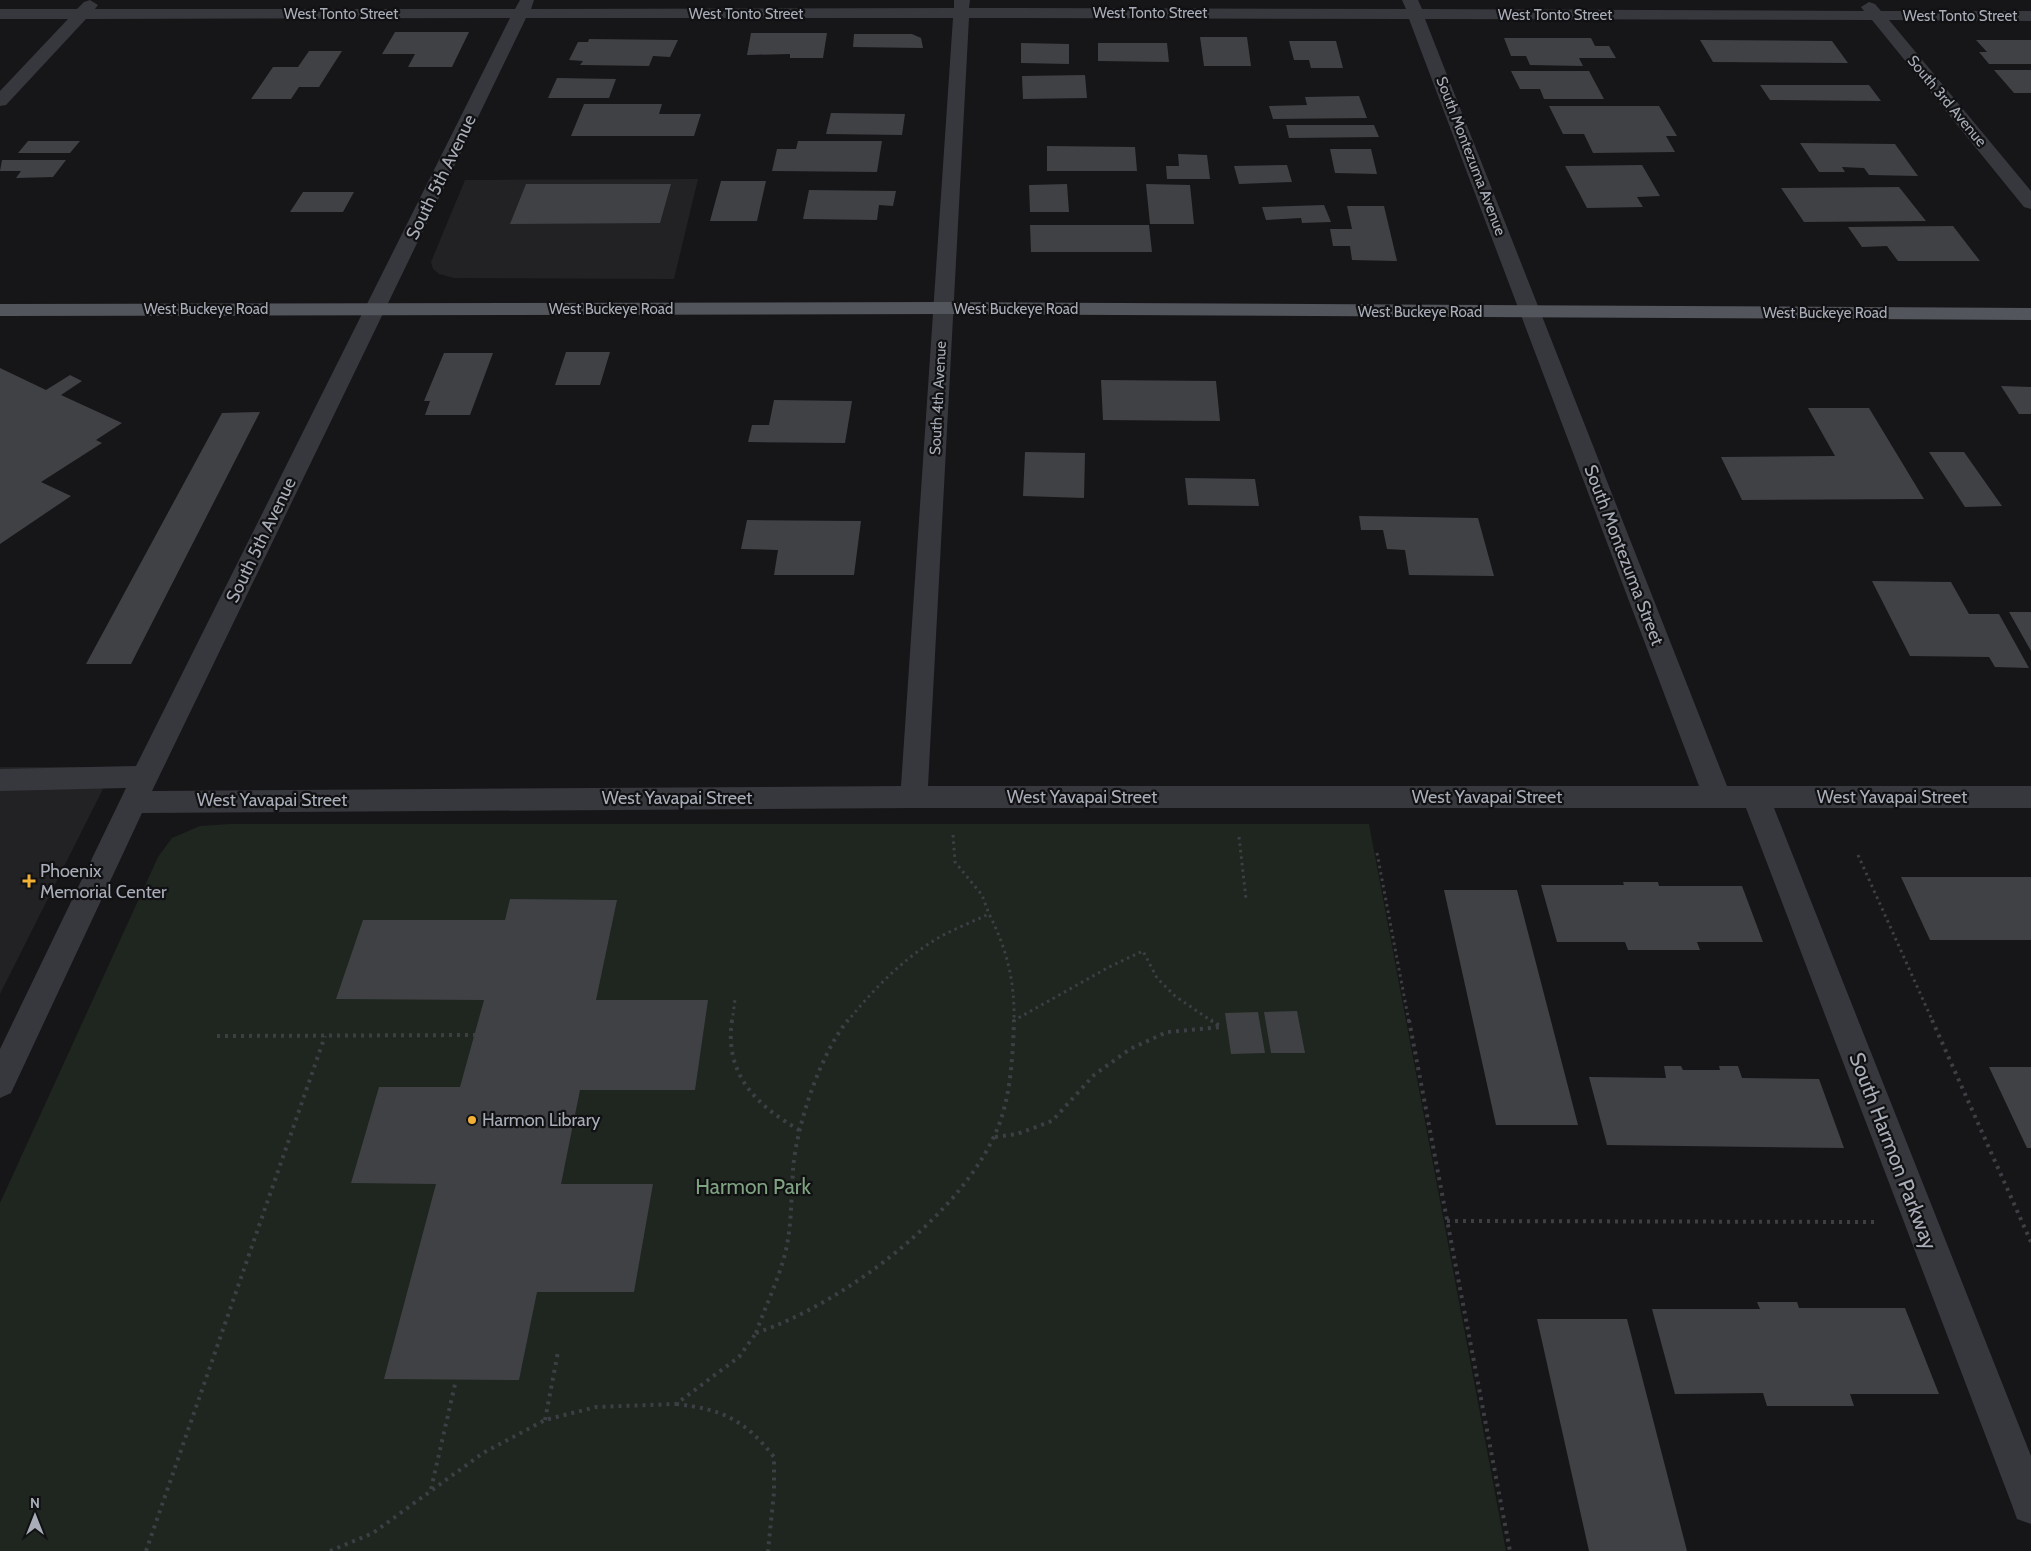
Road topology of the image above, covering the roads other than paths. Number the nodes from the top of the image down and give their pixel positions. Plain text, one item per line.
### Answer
1 (94, 0) edge
2 (1864, 0) edge
3 (962, 6) edge
4 (524, 7) edge
5 (1413, 7) edge
6 (0, 14) edge
7 (82, 14) junction
8 (1876, 16) junction
9 (2031, 16) edge
10 (0, 102) edge
11 (2031, 203) edge
12 (943, 308) junction
13 (375, 309) junction
14 (0, 310) edge
15 (1530, 312) junction
16 (2031, 314) edge
17 (145, 777) junction
18 (0, 780) edge
19 (914, 797) junction
20 (1717, 797) junction
21 (1756, 797) junction
22 (2031, 797) edge
23 (133, 802) junction
24 (0, 1083) edge
25 (2031, 1505) edge

1 - 7 street
2 - 8 street, South 3rd Avenue
3 - 4 street, West Tonto Street
3 - 5 street, West Tonto Street
3 - 12 street, South 4th Avenue
4 - 7 street, West Tonto Street
4 - 13 street, South 5th Avenue
5 - 8 street, West Tonto Street
5 - 15 street, South Montezuma Avenue
6 - 7 street, West Tonto Street
7 - 10 street
8 - 9 street, West Tonto Street
8 - 11 street, South 3rd Avenue
12 - 13 main road, West Buckeye Road
12 - 15 main road, West Buckeye Road
12 - 19 street, South 4th Avenue
13 - 14 main road, West Buckeye Road
13 - 17 street, South 5th Avenue
15 - 16 main road, West Buckeye Road
15 - 20 street, South Montezuma Street
17 - 18 street
17 - 23 street, South 5th Avenue
19 - 20 street, West Yavapai Street
19 - 23 street, West Yavapai Street
20 - 21 street, West Yavapai Street
21 - 22 street, West Yavapai Street
21 - 25 street, South Harmon Parkway
23 - 24 street, South 5th Avenue

